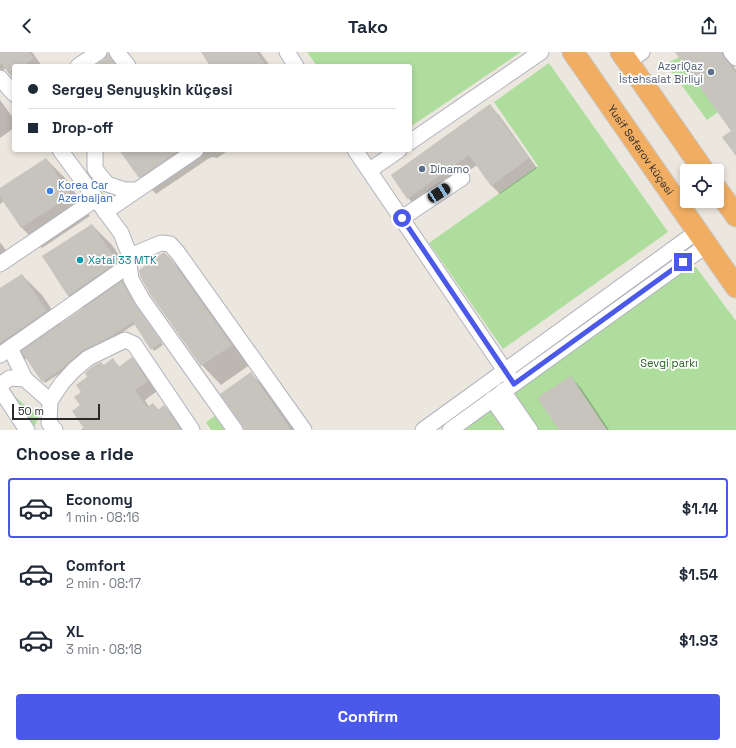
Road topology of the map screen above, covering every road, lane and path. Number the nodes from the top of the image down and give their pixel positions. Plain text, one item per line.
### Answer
1 (99, 52) edge
2 (118, 52) edge
3 (287, 52) edge
4 (541, 52) edge
5 (573, 52) edge
6 (731, 52) edge
7 (630, 55) edge
8 (736, 58) edge
9 (81, 64) edge
10 (127, 64) edge
11 (295, 64) edge
12 (0, 78) edge
13 (12, 92) edge
14 (412, 141) edge
15 (65, 152) edge
16 (95, 152) edge
17 (193, 152) edge
18 (357, 152) edge
19 (396, 152) edge
20 (700, 164) edge
21 (370, 170) junction
22 (462, 178) dead end
23 (136, 190) junction
24 (96, 199) junction
25 (724, 199) edge
26 (106, 212) junction
27 (736, 215) edge
28 (402, 218) junction
29 (702, 238) junction
30 (130, 261) junction
31 (0, 264) edge
32 (736, 287) edge
33 (5, 352) edge
34 (505, 370) junction
35 (25, 379) junction
36 (1, 381) edge
37 (503, 391) junction
38 (50, 401) junction
39 (47, 428) edge
40 (27, 430) edge
41 (192, 430) edge
42 (235, 430) edge
43 (304, 430) edge
44 (423, 430) edge
45 (450, 430) edge
46 (514, 430) edge
47 (530, 430) edge

1 - 9 street
2 - 10 street
3 - 11 street
4 - 14 street
5 - 29 highway, Yusif Səfərov küçəsi
6 - 8 street
7 - 20 highway
12 - 13 street
15 - 24 street
16 - 23 street
17 - 23 street
18 - 21 street
19 - 21 street
21 - 28 street
22 - 28 street
23 - 26 street
24 - 26 street
24 - 31 street
25 - 27 highway
26 - 30 street
28 - 34 street
29 - 32 highway, Yusif Səfərov küçəsi
29 - 34 street
29 - 37 street
30 - 33 street
30 - 42 street
30 - 43 street
33 - 35 street
34 - 37 street
34 - 44 street
35 - 36 street
35 - 38 street
36 - 40 street
37 - 45 street
37 - 46 street
37 - 47 street
38 - 39 street
38 - 41 street

